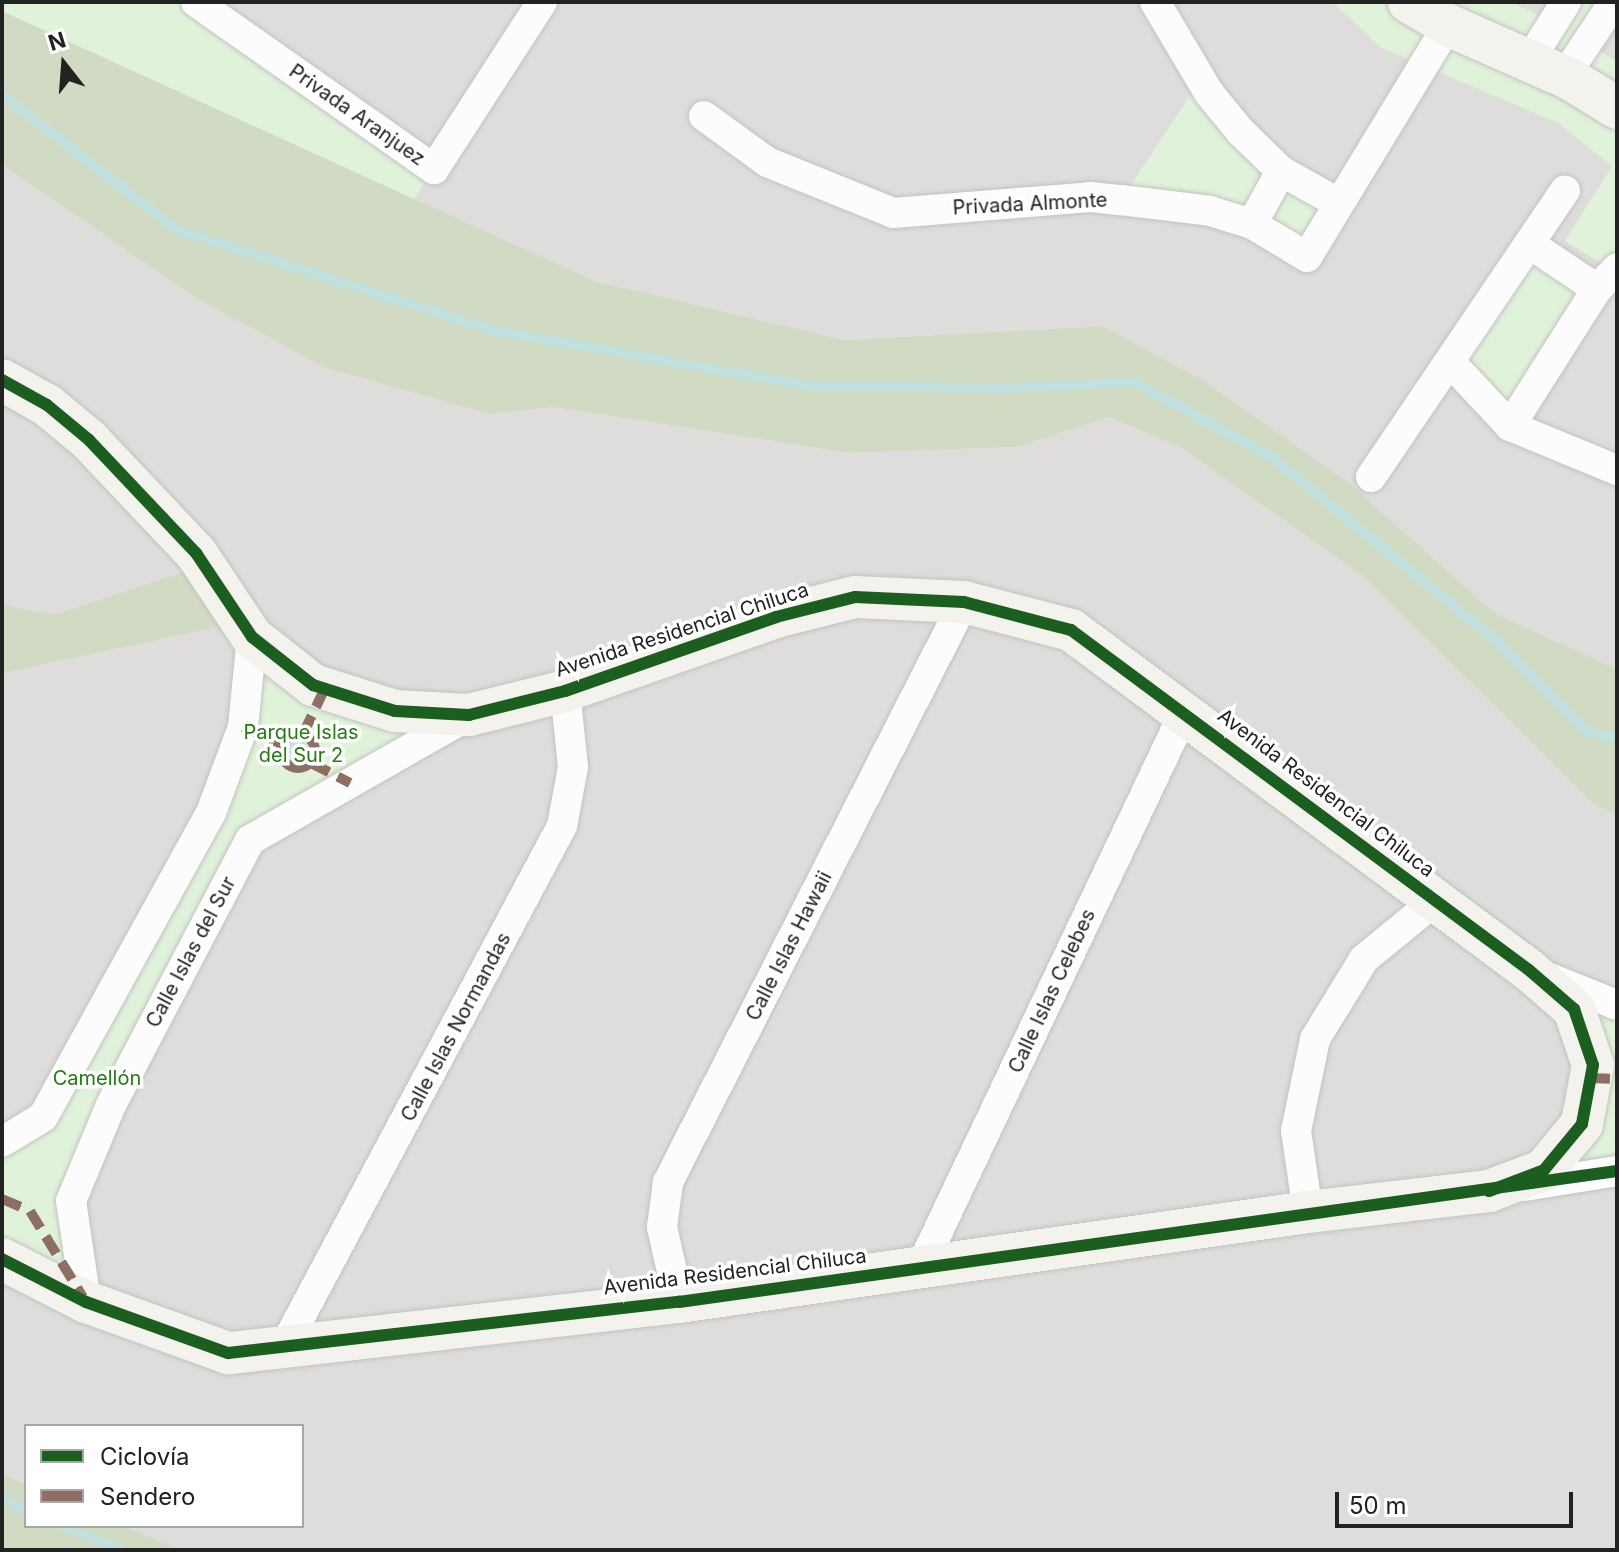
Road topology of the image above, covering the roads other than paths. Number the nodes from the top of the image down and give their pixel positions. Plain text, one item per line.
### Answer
1 (196, 2) edge
2 (542, 2) edge
3 (1155, 2) edge
4 (1409, 2) edge
5 (1566, 2) edge
6 (1614, 2) edge
7 (1448, 25) junction
8 (1547, 69) junction
9 (1617, 108) edge
10 (704, 116) dead end
11 (1281, 171) junction
12 (1565, 191) dead end
13 (1338, 203) junction
14 (1252, 224) junction
15 (1530, 244) junction
16 (1607, 279) edge
17 (1452, 364) junction
18 (2, 380) edge
19 (1510, 426) junction
20 (1617, 470) edge
21 (1371, 477) dead end
22 (964, 602) junction
23 (252, 637) junction
24 (565, 691) junction
25 (1184, 713) junction
26 (469, 715) junction
27 (1436, 900) junction
28 (1529, 970) junction
29 (1617, 1005) edge
30 (2, 1142) edge
31 (1617, 1171) edge
32 (1489, 1191) junction
33 (1308, 1212) junction
34 (2, 1259) edge
35 (920, 1269) junction
36 (86, 1302) junction
37 (679, 1302) junction
38 (284, 1347) junction

1 - 2 street, Privada Aranjuez
3 - 11 street
4 - 7 street
5 - 8 street
6 - 8 street
7 - 8 street
7 - 13 street, Privada Almonte
8 - 9 street
10 - 14 street, Privada Almonte
11 - 13 street
11 - 14 street
12 - 15 street
13 - 14 street, Privada Almonte
15 - 16 street
15 - 17 street
16 - 19 street
17 - 19 street
17 - 21 street
18 - 23 street, Avenida Residencial Chiluca
19 - 20 street
22 - 24 street, Avenida Residencial Chiluca
22 - 25 street, Avenida Residencial Chiluca
22 - 37 street, Calle Islas Hawaii
23 - 26 street, Avenida Residencial Chiluca
23 - 30 street
24 - 26 street, Avenida Residencial Chiluca
24 - 38 street, Calle Islas Normandas
25 - 27 street, Avenida Residencial Chiluca
25 - 35 street, Calle Islas Celebes
26 - 36 street, Calle Islas del Sur
27 - 28 street, Avenida Residencial Chiluca
27 - 33 street
28 - 29 street, Avenida Residencial Chiluca
28 - 32 street, Avenida Residencial Chiluca
31 - 32 street, Avenida Residencial Chiluca
32 - 33 street, Avenida Residencial Chiluca
33 - 35 street, Avenida Residencial Chiluca
34 - 36 street, Avenida Residencial Chiluca
35 - 37 street, Avenida Residencial Chiluca
36 - 38 street, Avenida Residencial Chiluca
37 - 38 street, Avenida Residencial Chiluca

